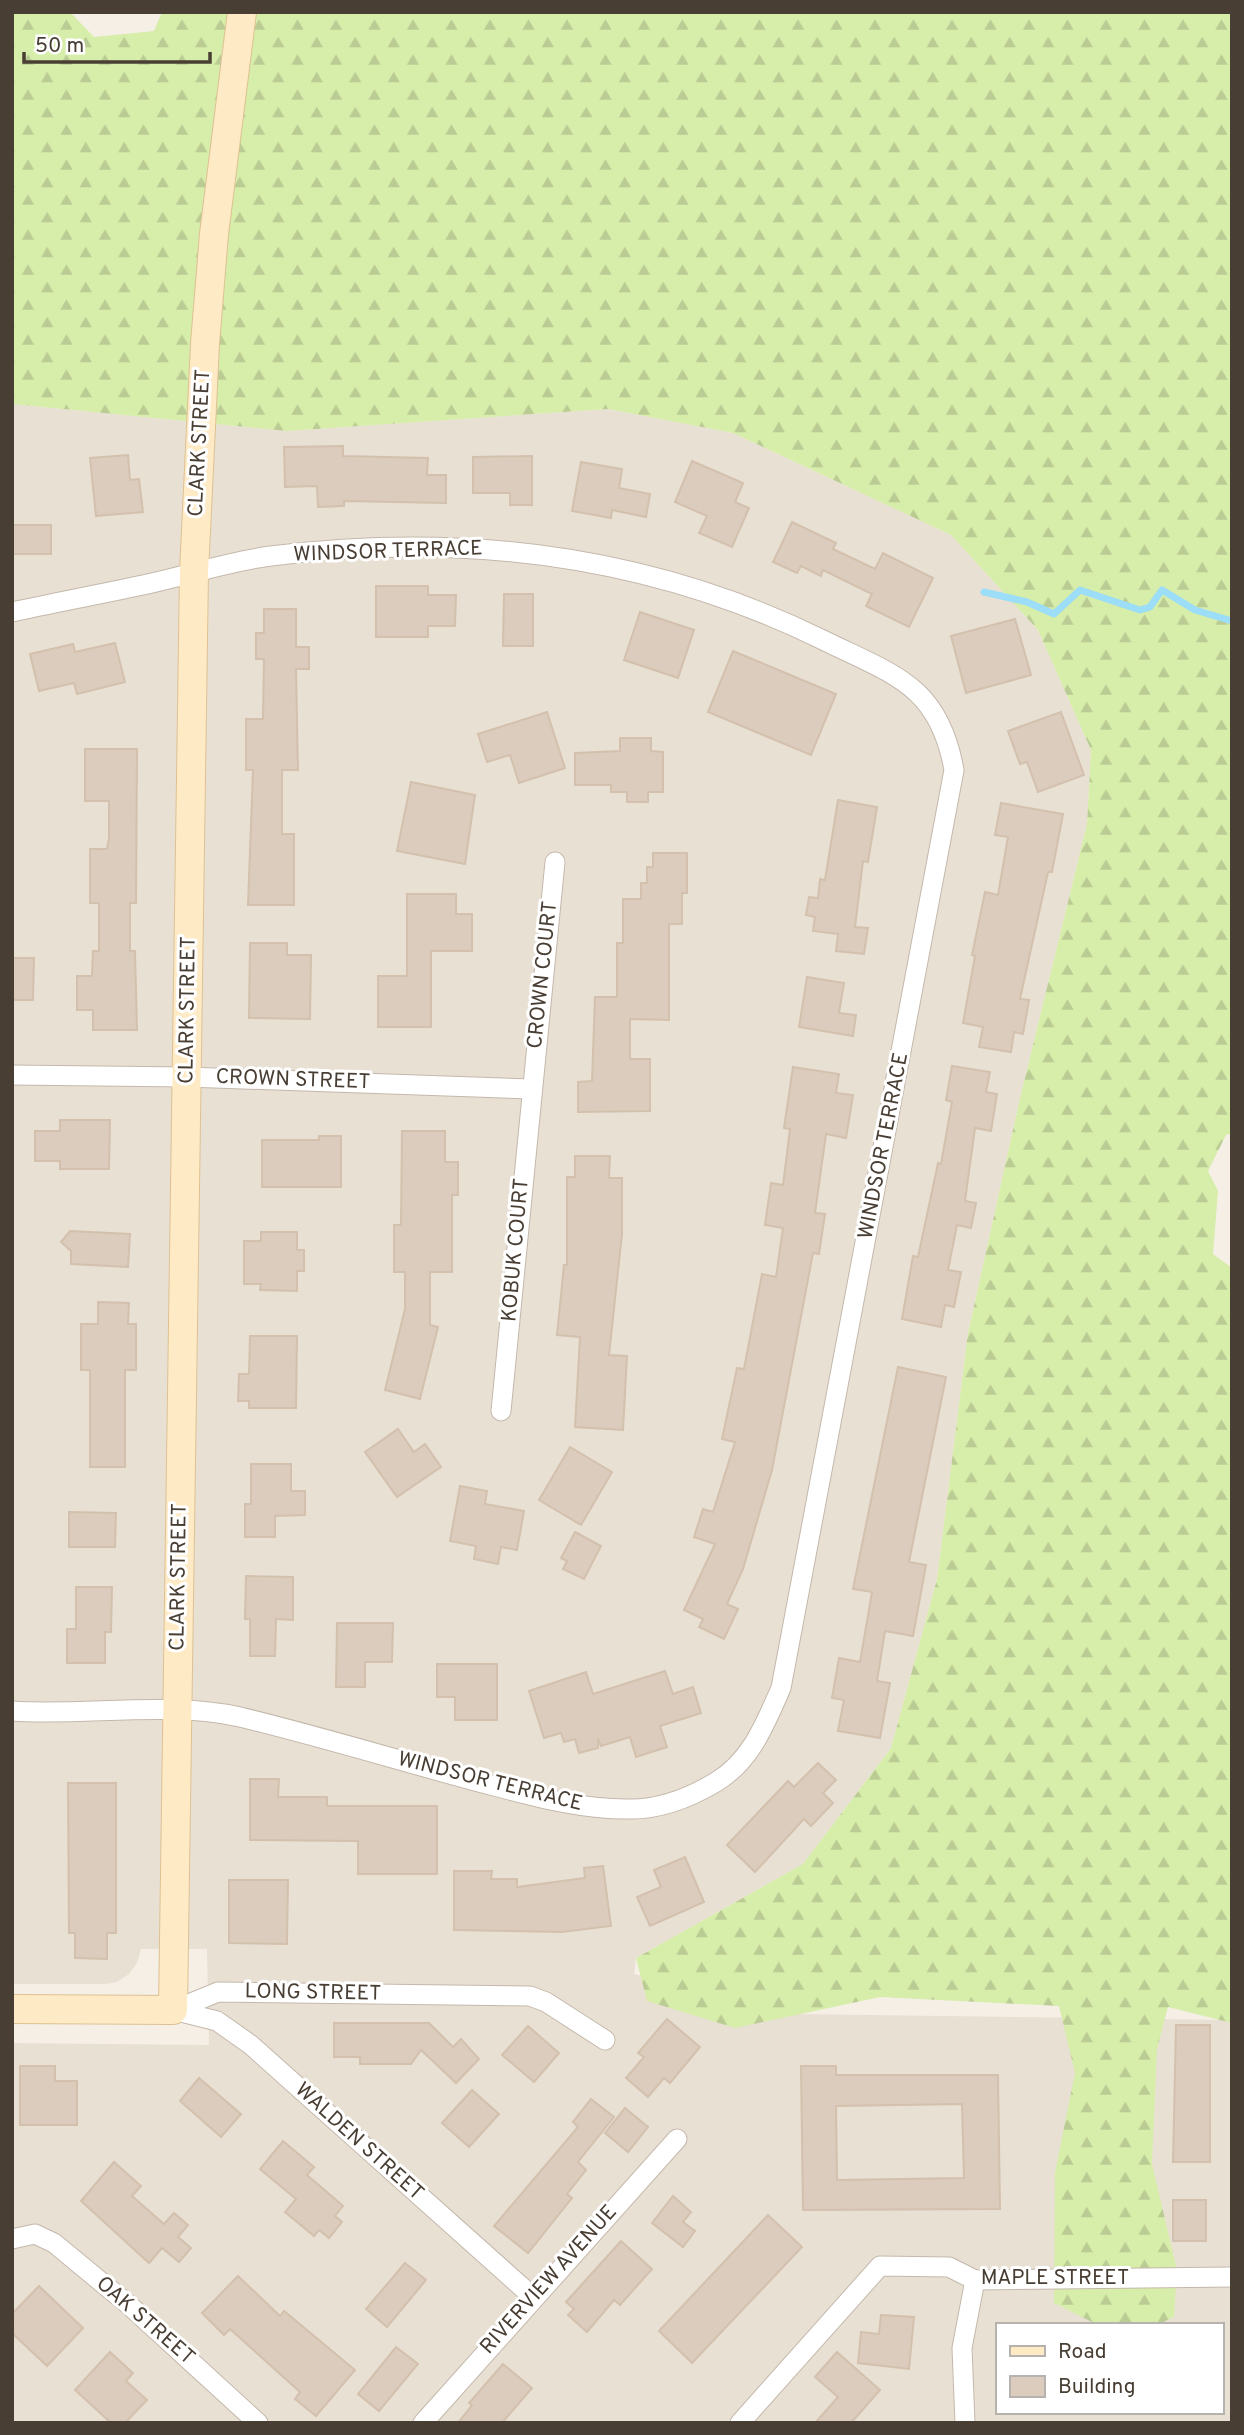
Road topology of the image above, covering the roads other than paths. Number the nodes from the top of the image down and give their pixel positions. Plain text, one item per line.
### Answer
1 (242, 12) edge
2 (194, 572) junction
3 (12, 612) edge
4 (555, 862) dead end
5 (12, 1074) edge
6 (187, 1077) junction
7 (531, 1089) junction
8 (501, 1411) dead end
9 (12, 1711) edge
10 (177, 1712) junction
11 (12, 2009) edge
12 (173, 2010) junction
13 (605, 2040) dead end
14 (677, 2139) dead end
15 (18, 2237) edge
16 (1232, 2277) edge
17 (975, 2280) junction
18 (533, 2297) junction
19 (258, 2423) edge
20 (423, 2423) edge
21 (740, 2423) edge
22 (965, 2423) edge

1 - 2 street, CLARK STREET
2 - 3 street, WINDSOR TERRACE
2 - 6 street, CLARK STREET
2 - 10 street, WINDSOR TERRACE
4 - 7 street, CROWN COURT
5 - 6 street, CROWN STREET
6 - 7 street, CROWN STREET
6 - 10 street, CLARK STREET
7 - 8 street, KOBUK COURT
9 - 10 street, WINDSOR TERRACE
10 - 12 street, CLARK STREET
11 - 12 street, LONG STREET
12 - 13 street, LONG STREET
12 - 18 street, WALDEN STREET
14 - 18 street, RIVERVIEW AVENUE
15 - 19 street, OAK STREET
16 - 17 street, MAPLE STREET
17 - 21 street, MAPLE STREET
17 - 22 street
18 - 20 street, RIVERVIEW AVENUE

